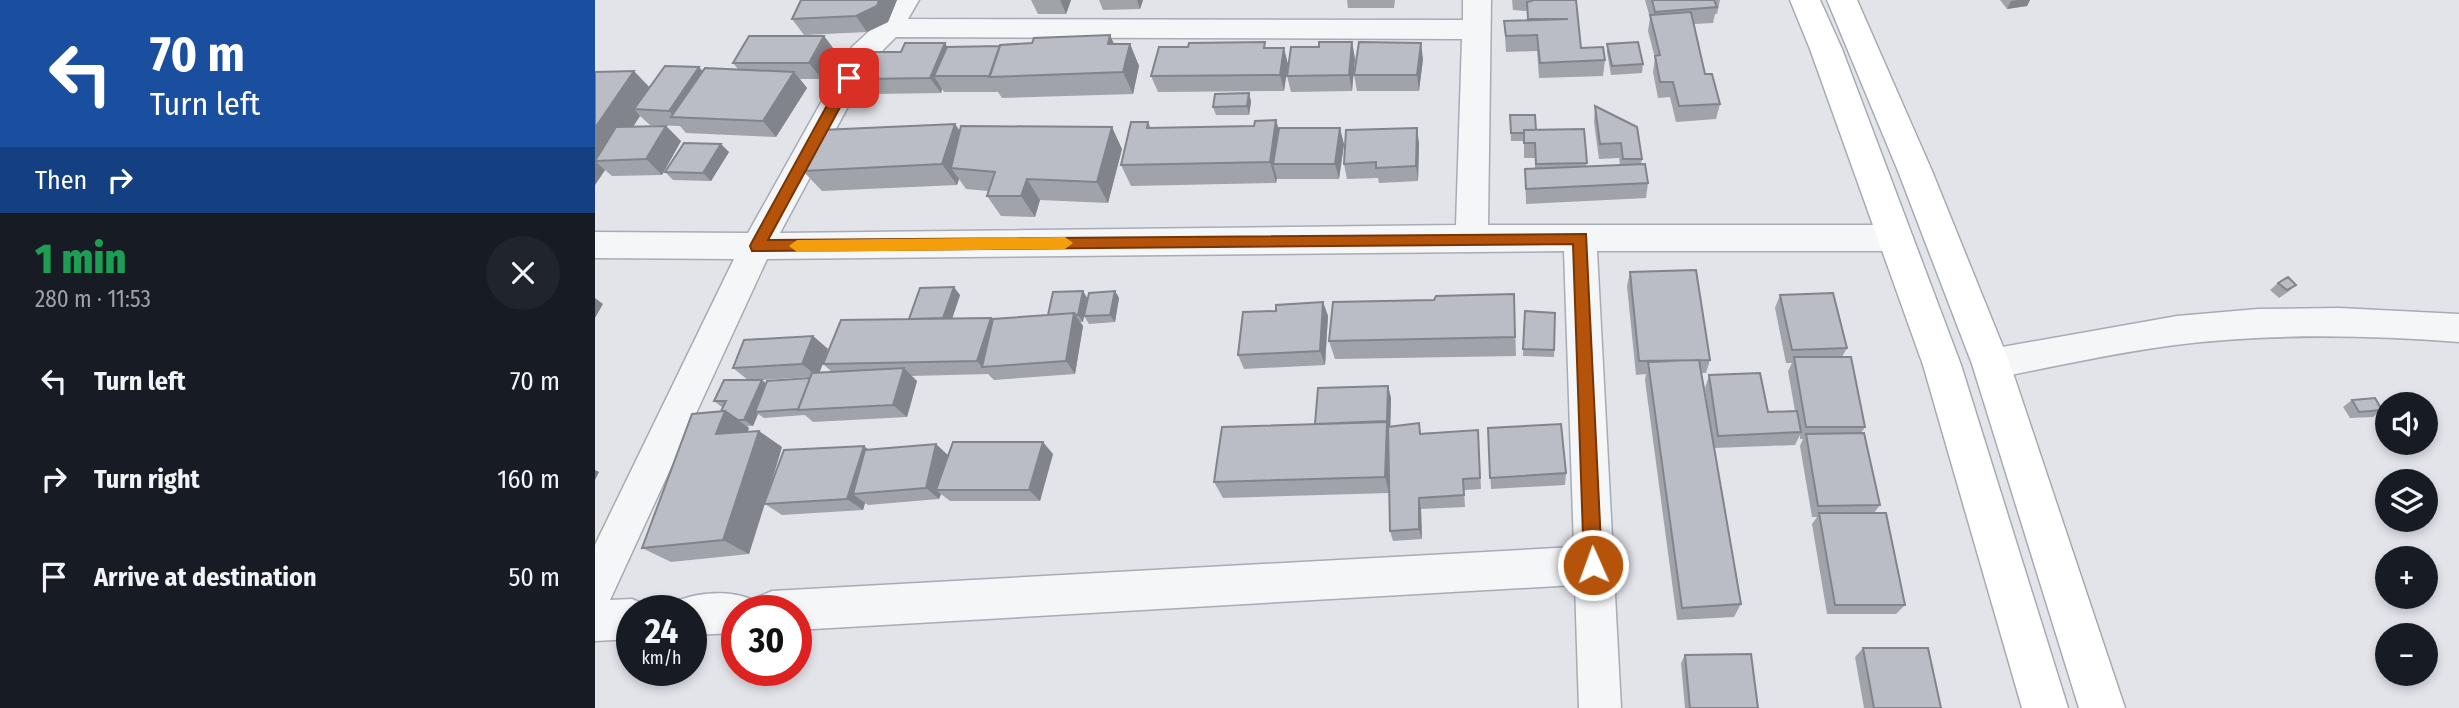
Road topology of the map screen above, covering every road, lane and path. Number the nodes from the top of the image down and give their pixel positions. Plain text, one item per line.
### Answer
1 (905, 0) edge
2 (1477, 0) edge
3 (1805, 0) edge
4 (1842, 0) edge
5 (889, 28) junction
6 (1476, 30) junction
7 (1472, 238) junction
8 (1580, 238) junction
9 (1896, 238) junction
10 (595, 245) edge
11 (757, 246) junction
12 (2459, 328) edge
13 (1990, 364) junction
14 (1593, 565) junction
15 (595, 588) edge
16 (812, 609) edge
17 (616, 619) edge
18 (595, 621) edge
19 (1600, 708) edge
20 (2045, 708) edge
21 (2102, 708) edge

1 - 5 street
2 - 6 street
3 - 9 main road
4 - 13 main road
5 - 6 street
5 - 11 street
6 - 7 street
7 - 8 street
7 - 11 street
8 - 9 street
8 - 14 street
9 - 20 main road
10 - 11 street
11 - 15 street
12 - 13 street
13 - 21 main road
14 - 16 street
14 - 19 street
17 - 18 street

